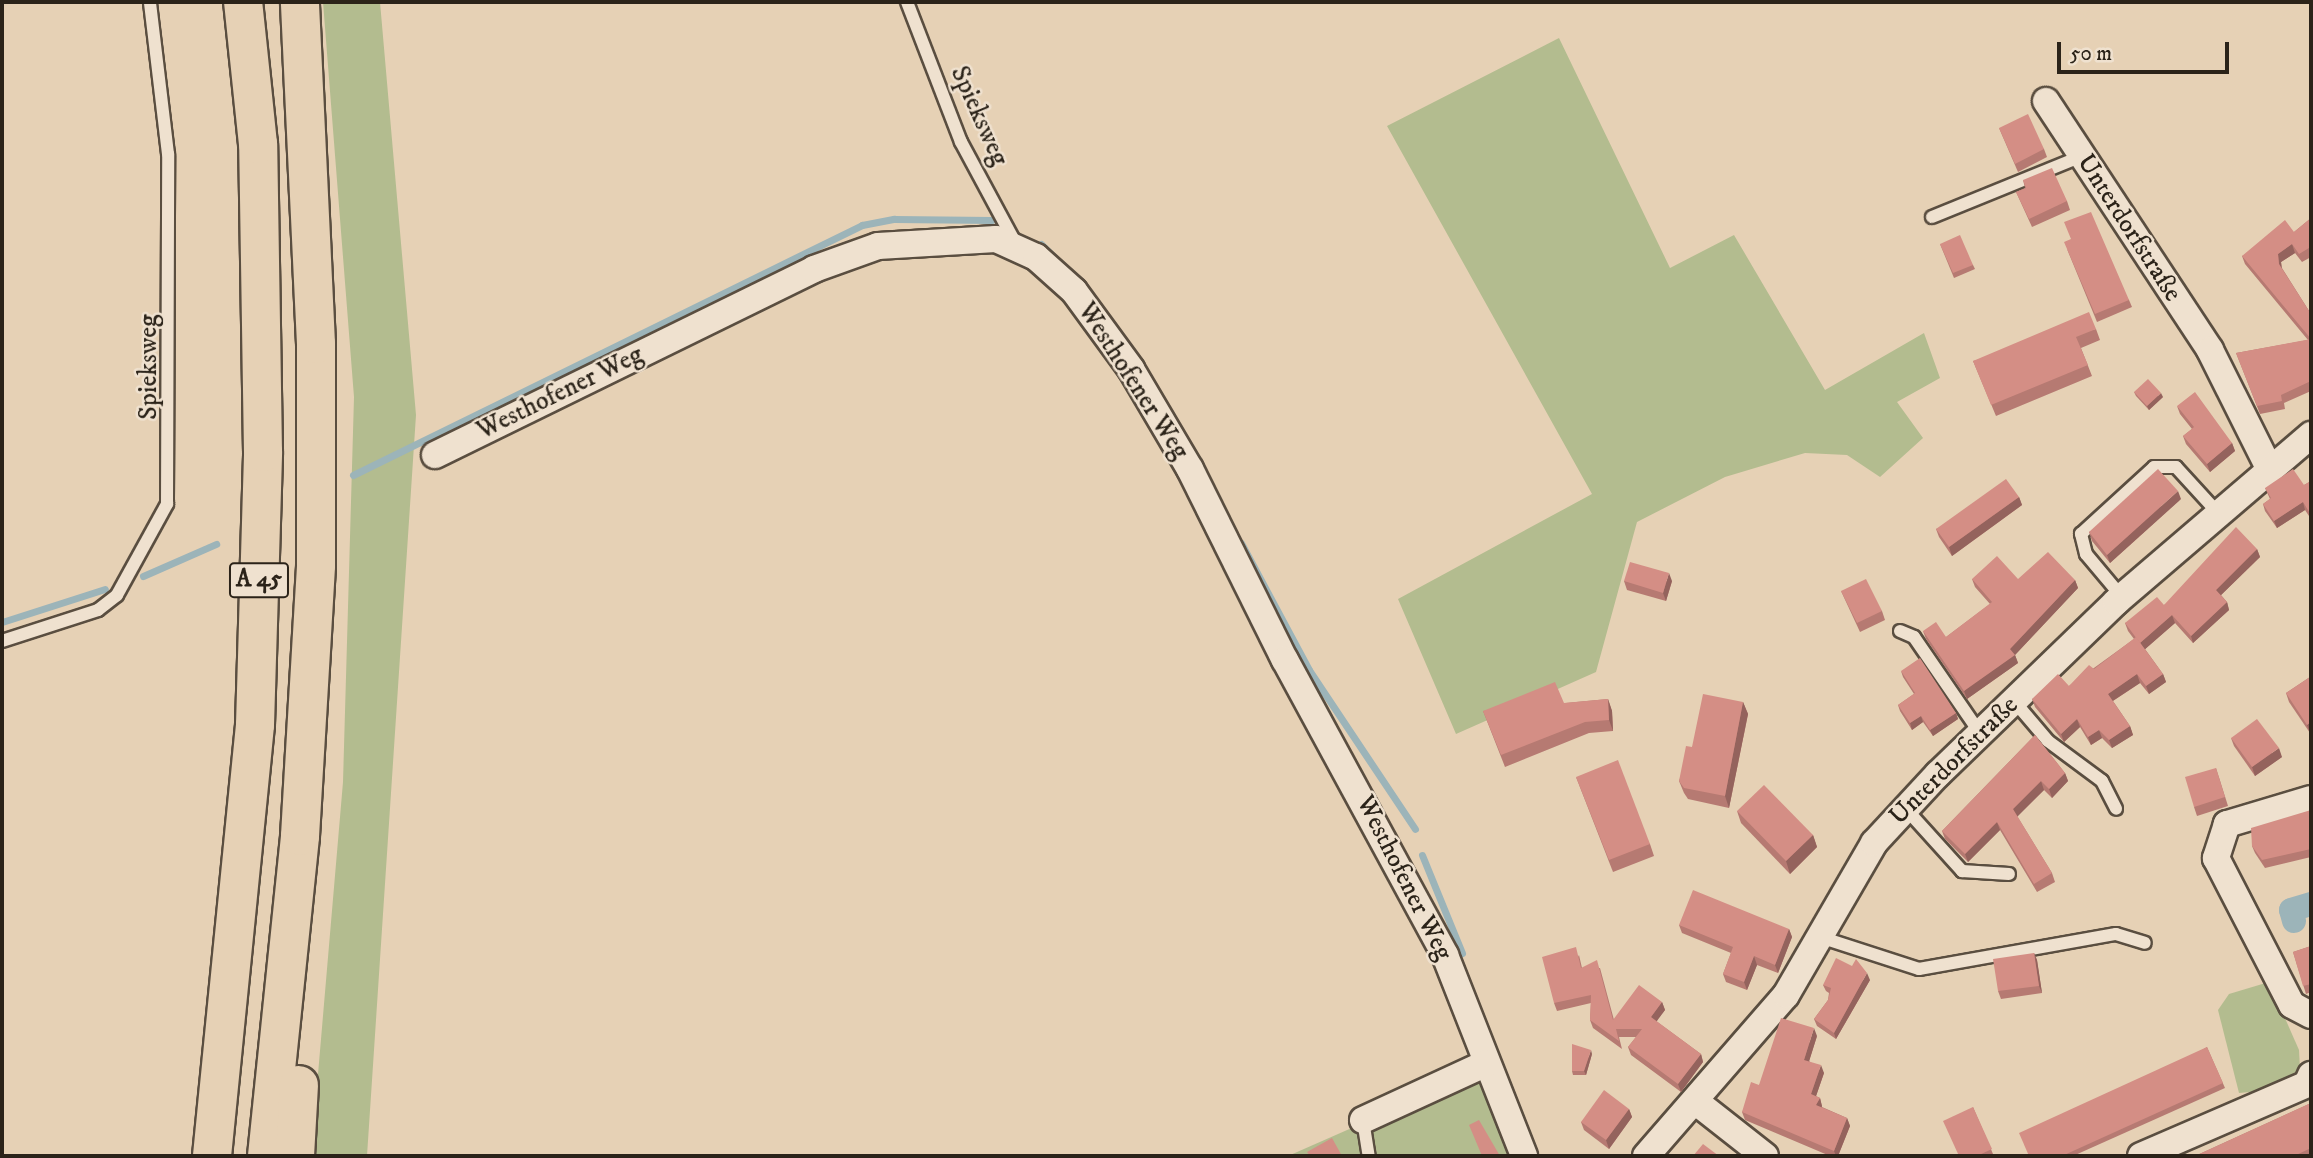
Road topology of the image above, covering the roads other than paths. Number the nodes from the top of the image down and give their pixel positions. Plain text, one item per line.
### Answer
1 (150, 2) edge
2 (243, 2) edge
3 (300, 2) edge
4 (907, 2) edge
5 (2046, 101) dead end
6 (2082, 156) junction
7 (1932, 217) dead end
8 (1017, 246) junction
9 (2311, 435) edge
10 (435, 454) dead end
11 (2269, 468) junction
12 (2218, 513) junction
13 (2122, 597) junction
14 (1900, 631) dead end
15 (2, 641) edge
16 (2014, 701) junction
17 (1980, 733) junction
18 (2311, 799) edge
19 (1906, 809) junction
20 (2116, 809) dead end
21 (300, 836) junction
22 (2009, 874) dead end
23 (1819, 937) junction
24 (2145, 943) dead end
25 (2311, 1014) edge
26 (1487, 1063) junction
27 (2311, 1075) edge
28 (1695, 1101) junction
29 (1363, 1120) joint
30 (212, 1156) edge
31 (267, 1156) edge
32 (295, 1156) edge
33 (1369, 1156) edge
34 (1524, 1156) edge
35 (1646, 1156) edge
36 (1765, 1156) edge
37 (2141, 1156) edge

1 - 15 lane, Spieksweg
2 - 30 highway, A 45
3 - 21 highway, A 45
4 - 8 lane, Spieksweg
5 - 6 street, Unterdorfstraße
6 - 7 lane
6 - 11 street, Unterdorfstraße
8 - 10 street, Westhofener Weg
8 - 26 street, Westhofener Weg
9 - 11 street, Unterdorfstraße
11 - 12 street, Unterdorfstraße
12 - 13 street, Unterdorfstraße
12 - 13 lane
13 - 16 street, Unterdorfstraße
14 - 17 lane
16 - 17 street, Unterdorfstraße
16 - 20 lane
17 - 19 street, Unterdorfstraße
18 - 25 street
19 - 22 lane
19 - 23 street, Unterdorfstraße
21 - 31 highway, A 45
21 - 32 highway
23 - 24 lane
23 - 28 street, Unterdorfstraße
26 - 29 street
26 - 34 street, Westhofener Weg
27 - 37 street
28 - 35 street, Unterdorfstraße
28 - 36 street
29 - 33 lane

